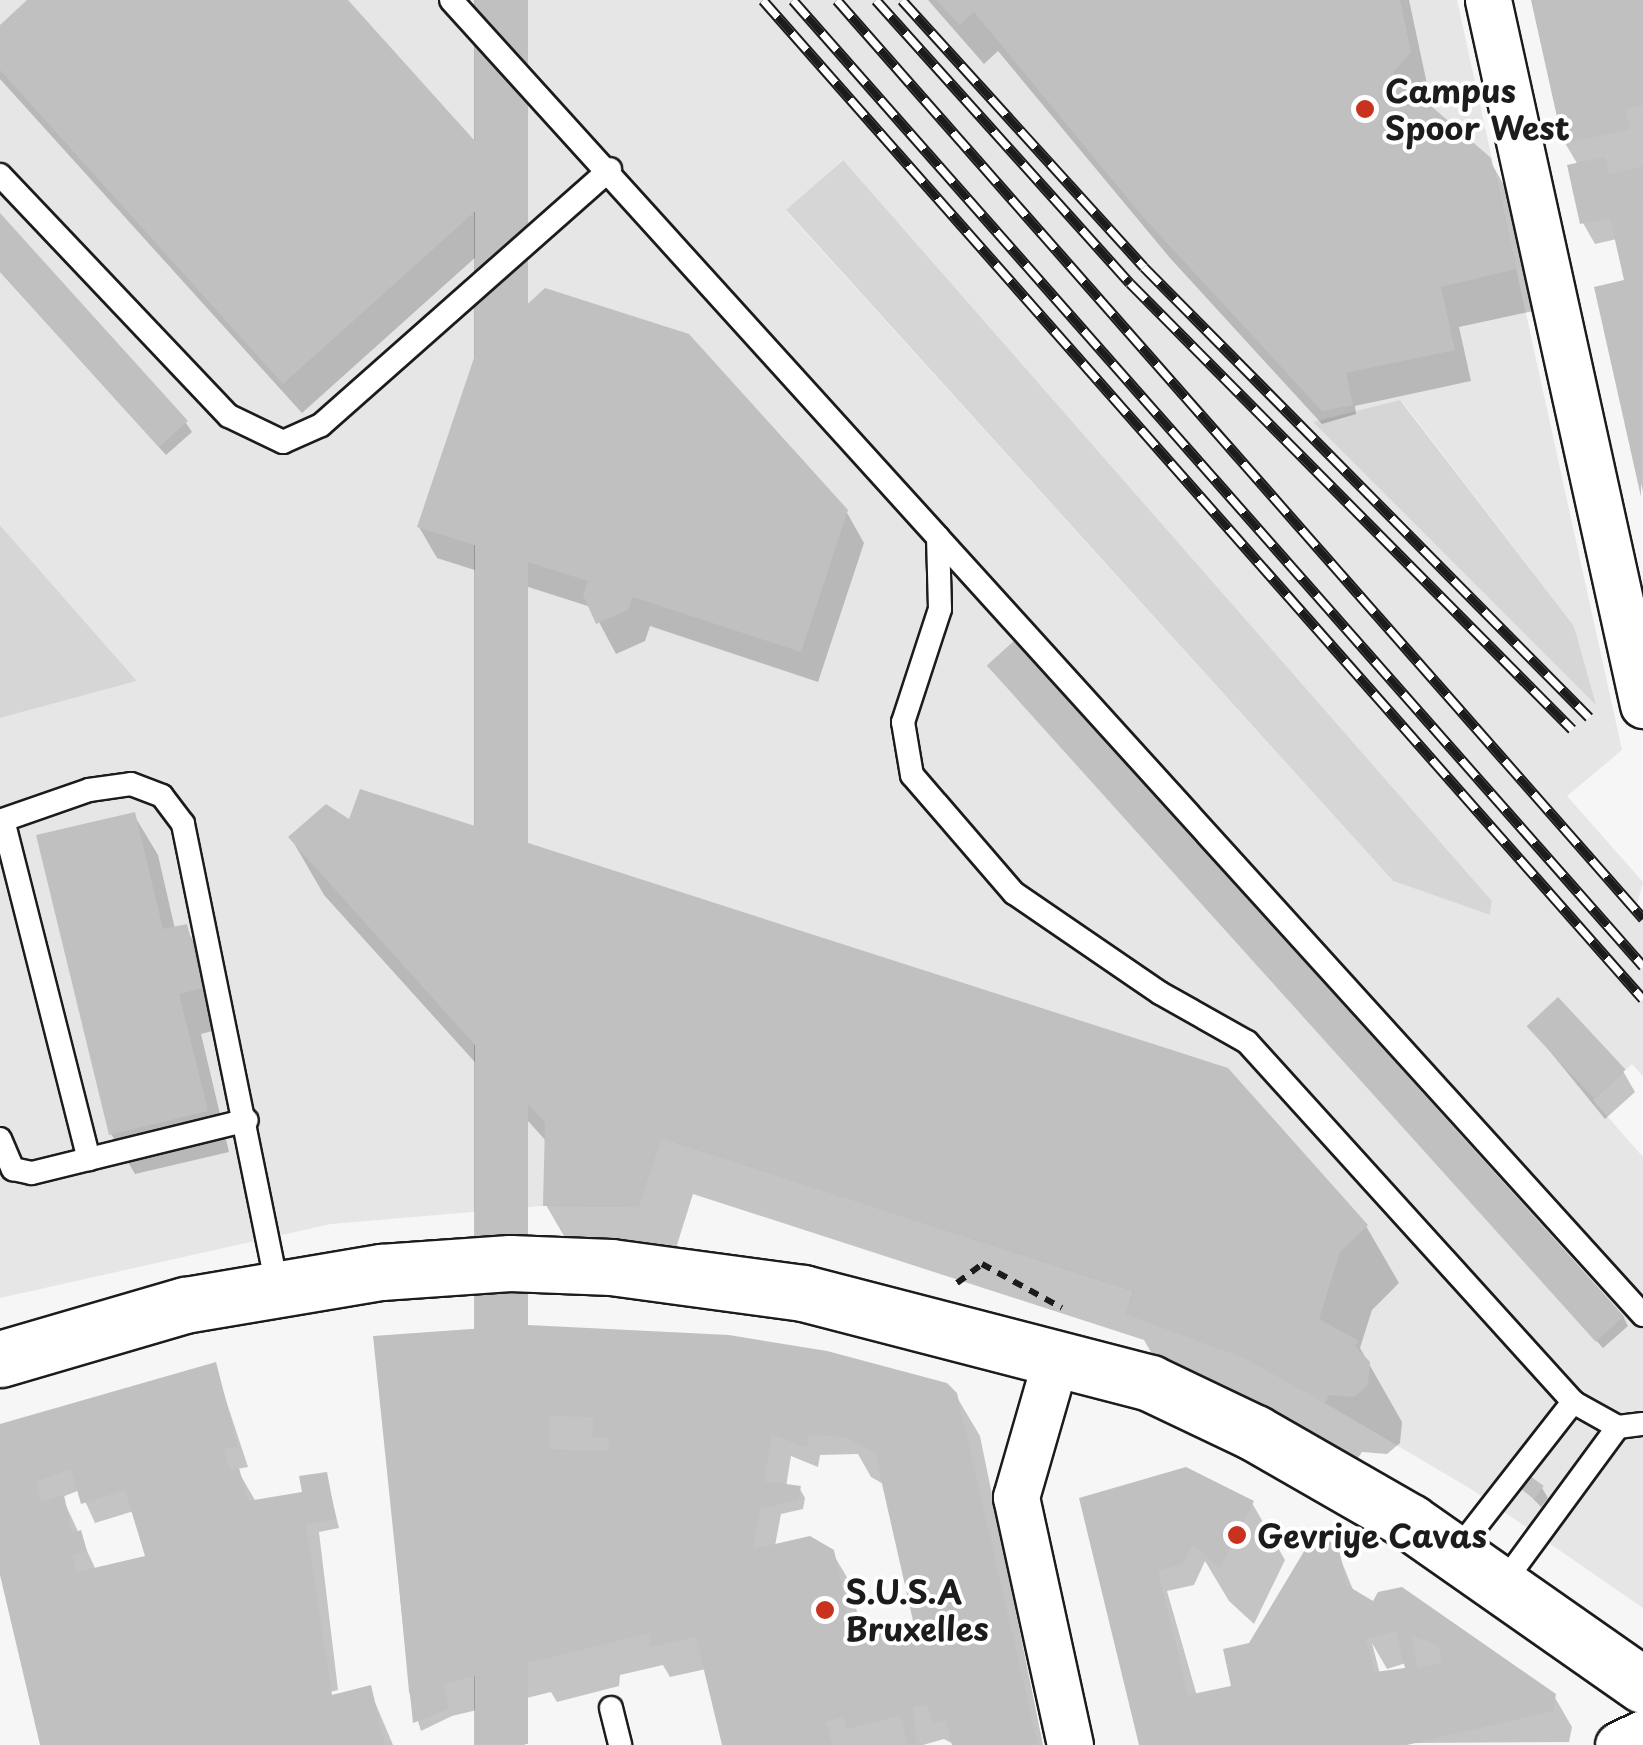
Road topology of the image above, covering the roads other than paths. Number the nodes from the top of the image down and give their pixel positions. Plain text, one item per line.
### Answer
1 (451, 0) edge
2 (1488, 0) edge
3 (610, 169) junction
4 (0, 175) edge
5 (938, 537) junction
6 (1643, 706) edge
7 (2, 820) edge
8 (247, 1120) junction
9 (0, 1139) edge
10 (89, 1159) junction
11 (277, 1286) junction
12 (1643, 1315) edge
13 (1057, 1355) junction
14 (0, 1359) edge
15 (1572, 1402) junction
16 (1643, 1424) edge
17 (1618, 1428) junction
18 (1455, 1553) junction
19 (1501, 1586) junction
20 (1643, 1684) edge
21 (611, 1708) dead end
22 (1643, 1733) edge
23 (620, 1745) edge
24 (1070, 1745) edge
25 (1618, 1745) edge

1 - 3 lane
2 - 6 street
3 - 4 lane
3 - 5 lane
5 - 12 lane
5 - 15 lane
7 - 8 lane
7 - 10 lane
8 - 10 lane
8 - 11 lane
9 - 10 lane
11 - 13 street
11 - 14 street
13 - 18 street
13 - 24 street
15 - 17 lane
15 - 18 lane
16 - 17 lane
17 - 19 lane
18 - 19 street
19 - 20 street
21 - 23 lane
22 - 25 street

